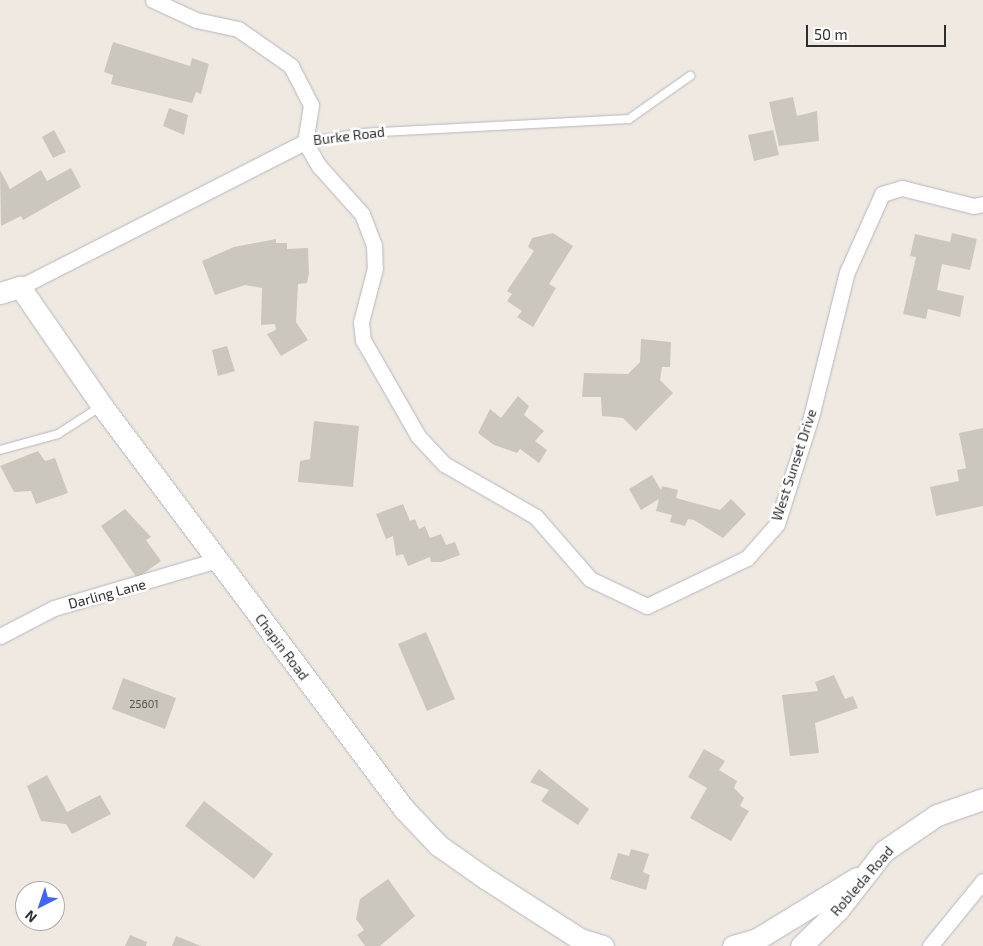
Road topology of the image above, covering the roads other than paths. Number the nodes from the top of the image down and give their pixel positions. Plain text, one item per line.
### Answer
1 (153, 0) edge
2 (690, 76) dead end
3 (305, 142) junction
4 (983, 204) edge
5 (20, 286) junction
6 (0, 293) edge
7 (102, 406) junction
8 (0, 450) edge
9 (217, 560) junction
10 (0, 636) edge
11 (983, 799) edge
12 (866, 873) junction
13 (983, 881) edge
14 (604, 946) edge
15 (733, 946) edge
16 (801, 946) edge
17 (930, 946) edge

1 - 3 street
2 - 3 lane, Burke Road
3 - 4 street, West Sunset Drive
3 - 5 street, Burke Road
5 - 6 street, Burke Road
5 - 7 street, Chapin Road
7 - 8 lane
7 - 9 street, Chapin Road
9 - 10 street, Darling Lane
9 - 14 street, Chapin Road
11 - 12 street, Robleda Road
12 - 15 street
12 - 16 street, Robleda Road
13 - 17 street

